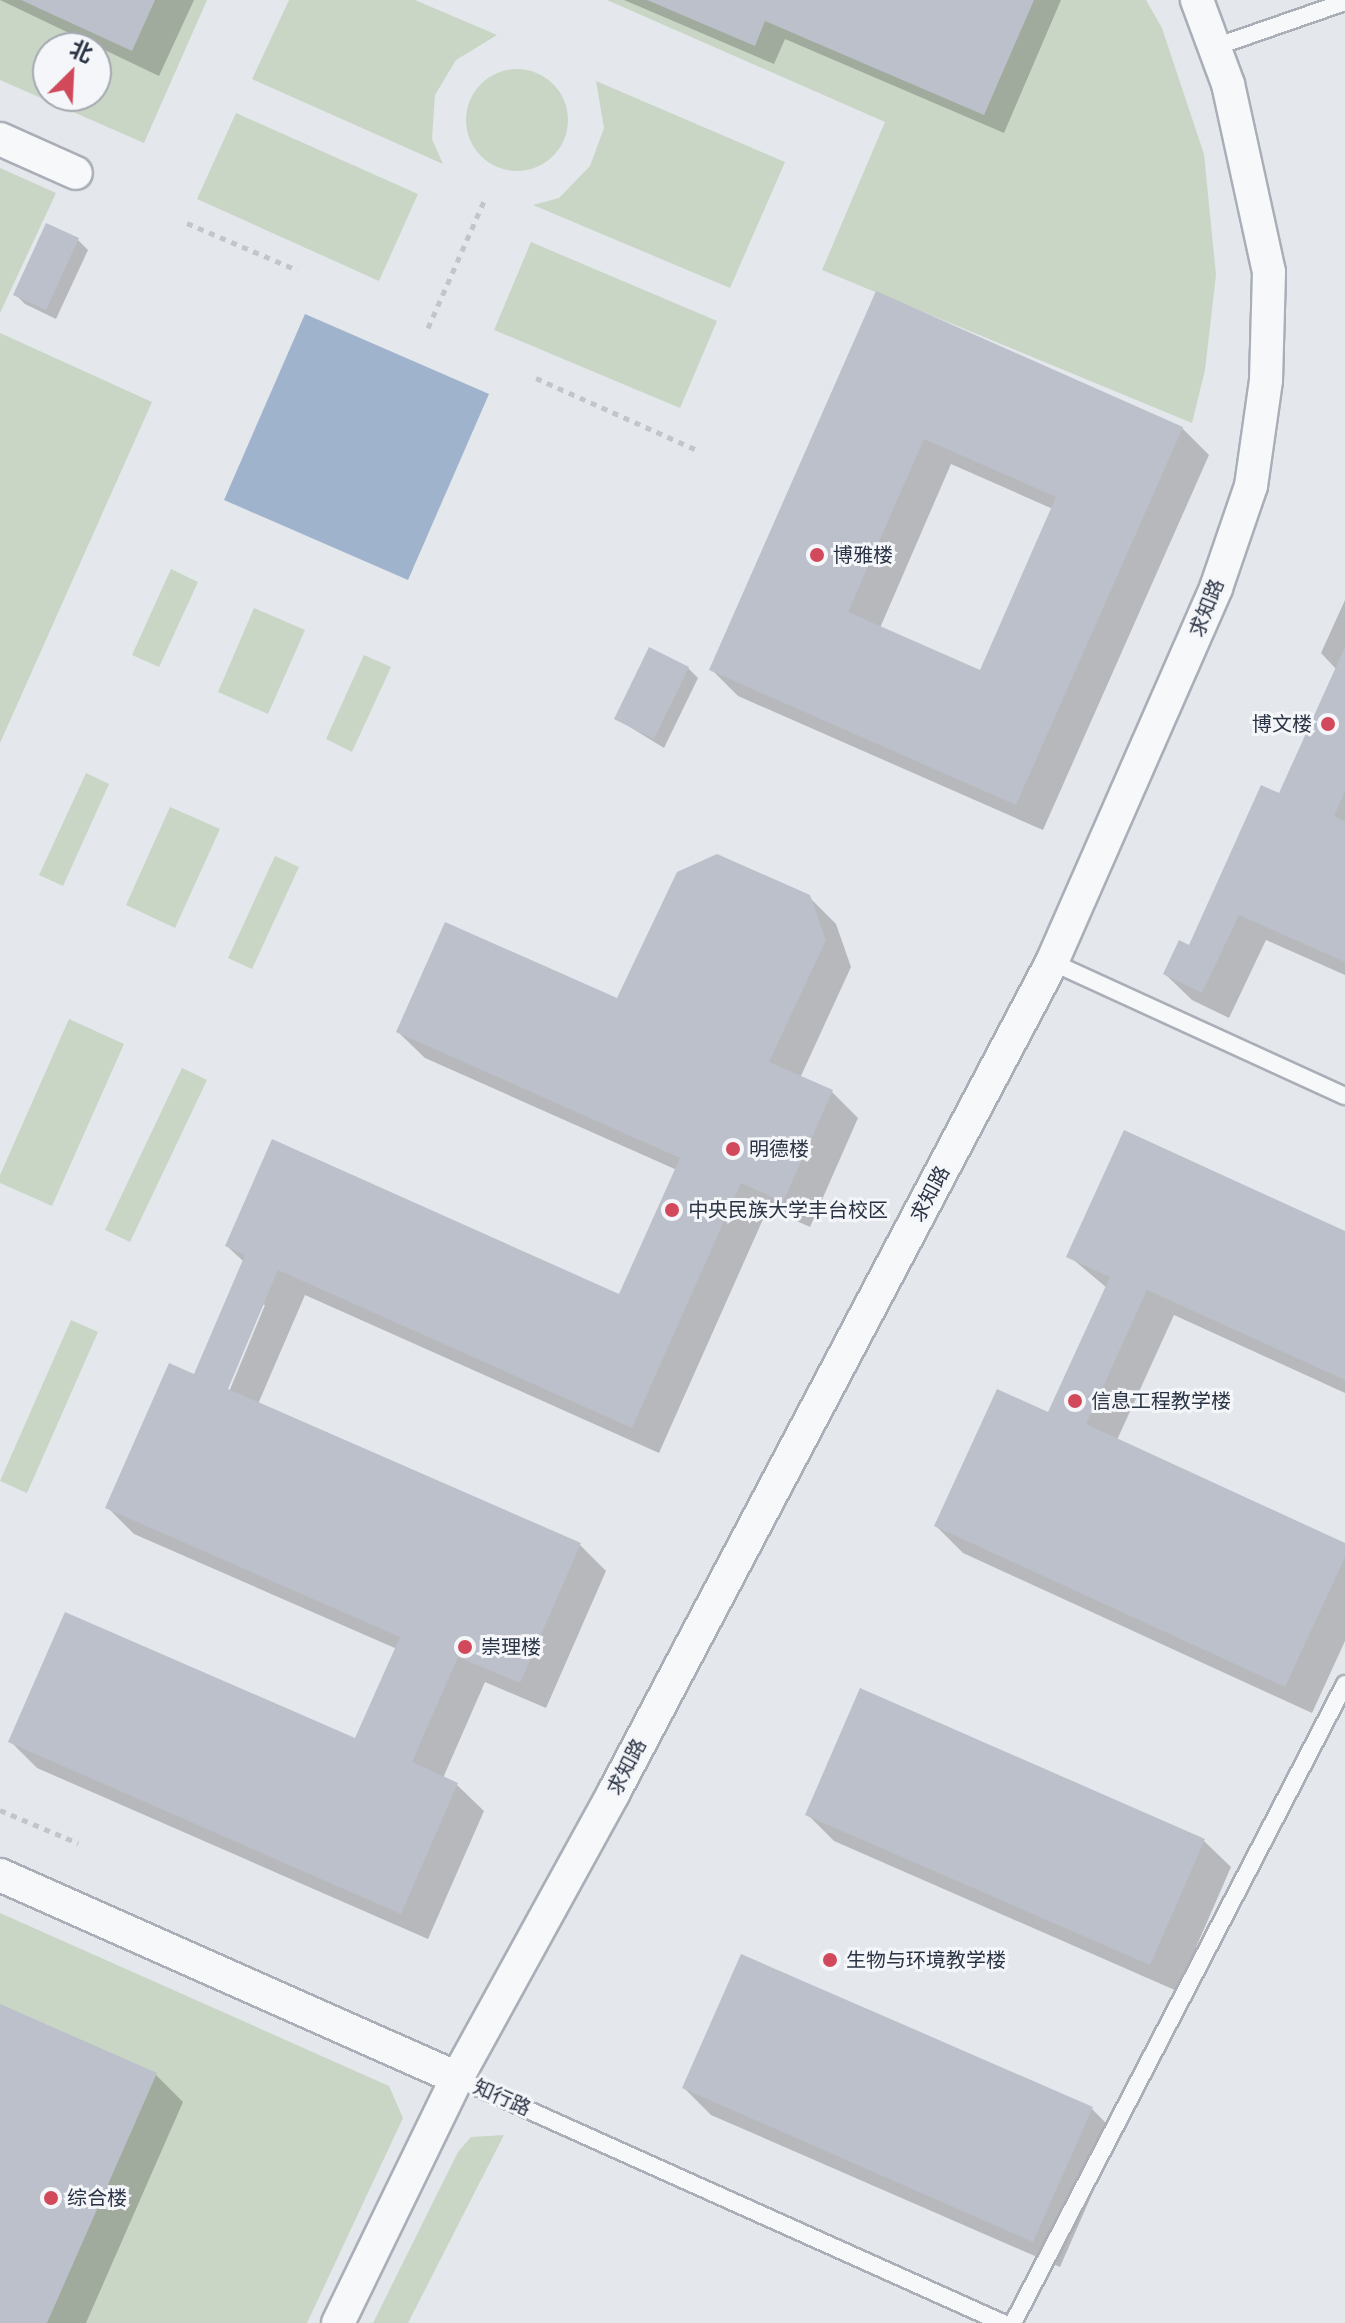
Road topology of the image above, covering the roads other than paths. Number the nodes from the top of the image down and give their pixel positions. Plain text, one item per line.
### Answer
1 (1197, 0) edge
2 (1345, 2) edge
3 (1215, 47) junction
4 (0, 139) edge
5 (76, 173) dead end
6 (1052, 962) junction
7 (1345, 1096) edge
8 (1345, 1684) edge
9 (0, 1875) edge
10 (457, 2078) junction
11 (338, 2323) edge
12 (1003, 2323) edge
13 (1013, 2323) edge

1 - 3 street, 求知路
2 - 3 lane
3 - 6 street, 求知路
4 - 5 street
6 - 7 lane
6 - 10 street, 求知路
8 - 13 lane
9 - 10 street, 知行路
10 - 11 street, 求知路
10 - 12 lane, 知行路

